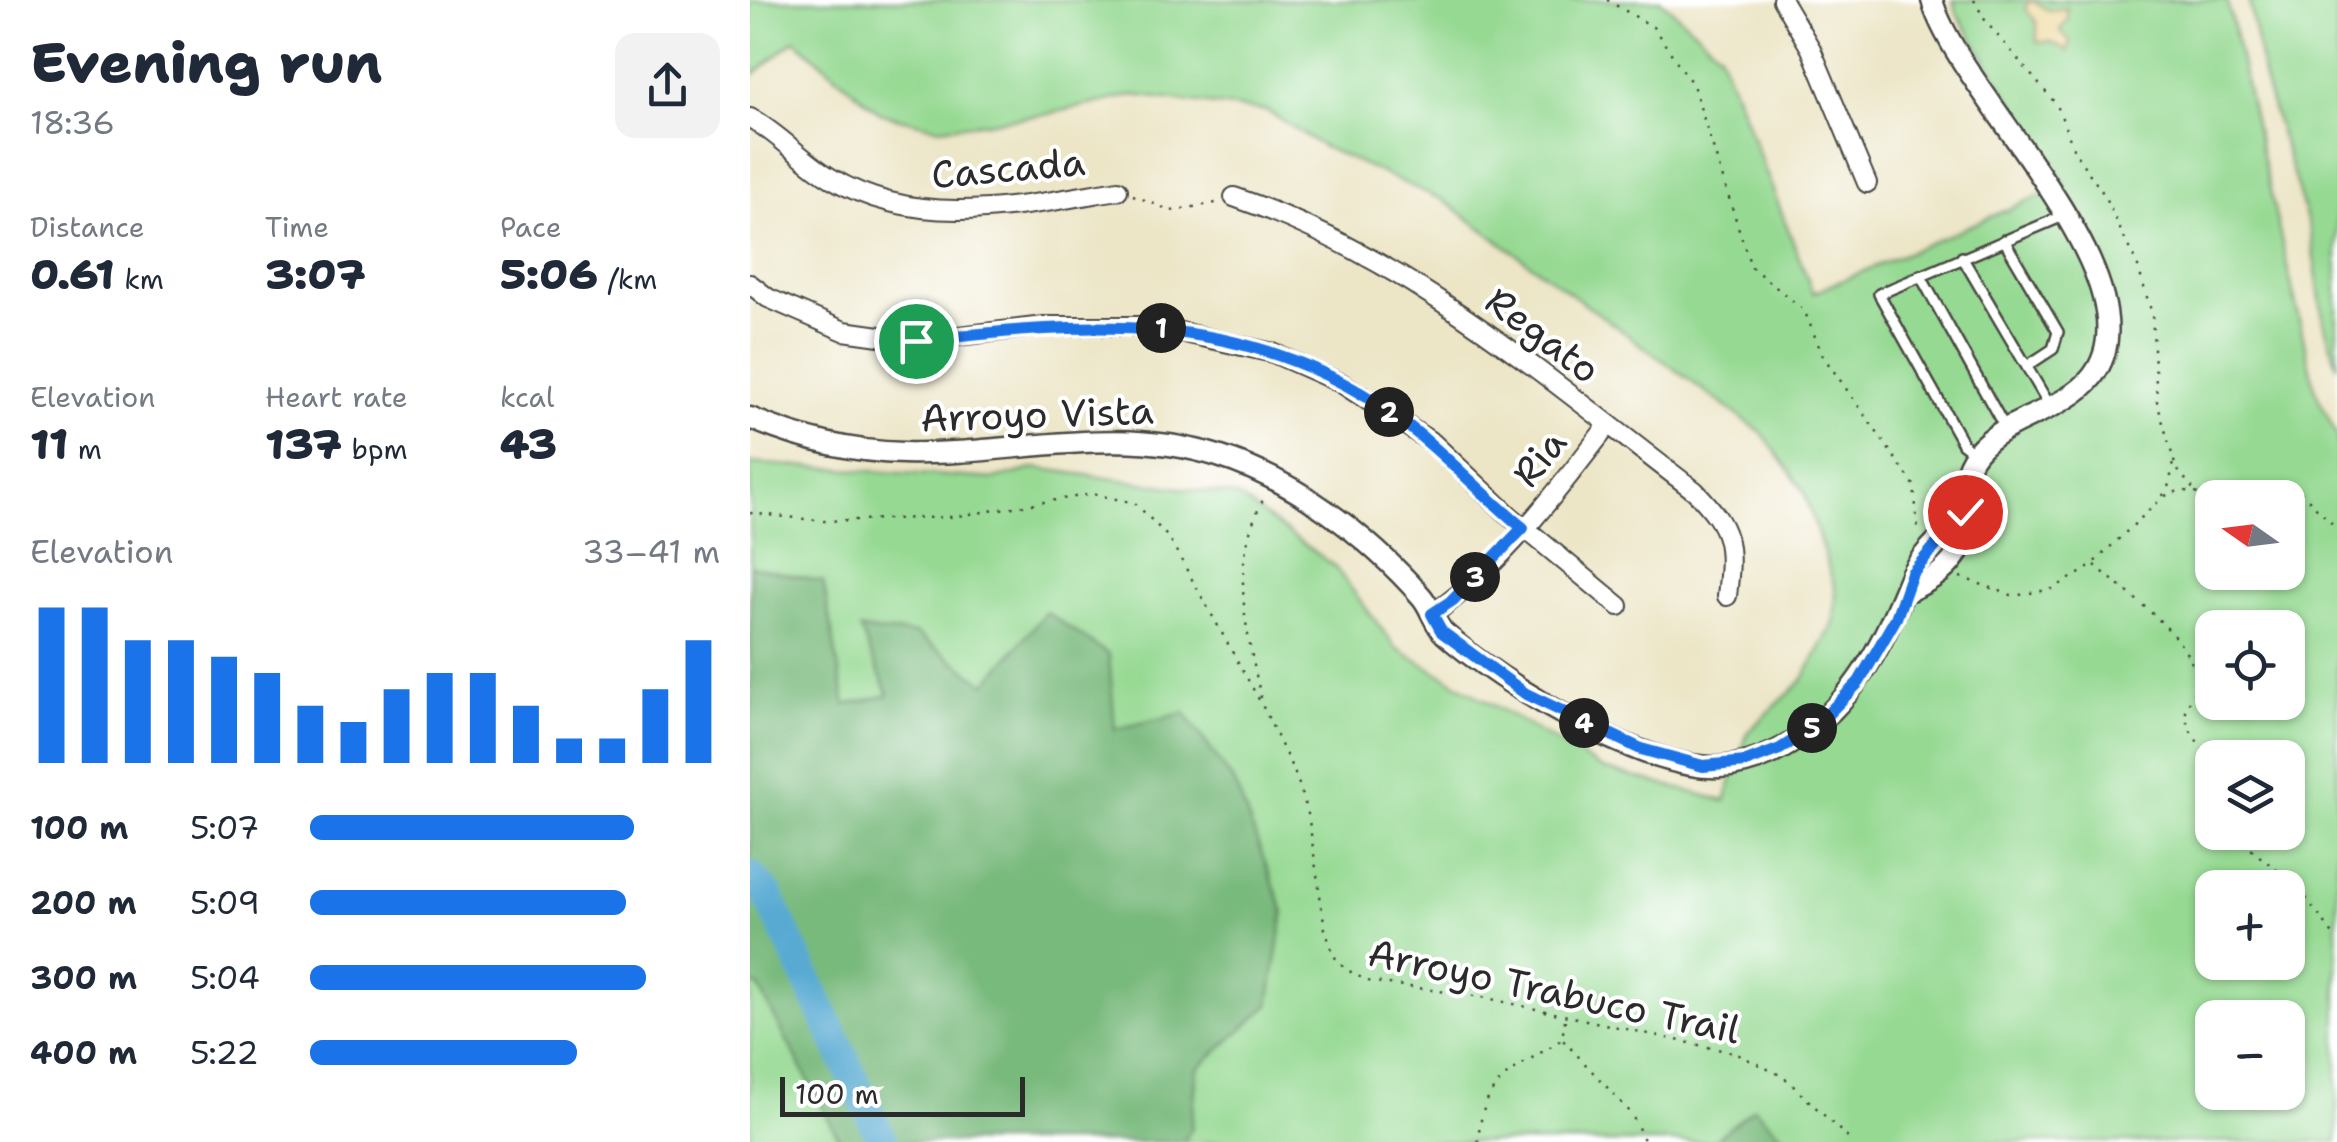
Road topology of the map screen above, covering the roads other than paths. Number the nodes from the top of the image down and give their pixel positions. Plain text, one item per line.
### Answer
1 (1782, 0) edge
2 (1932, 0) edge
3 (750, 118) edge
4 (1867, 183) dead end
5 (1118, 190) road end
6 (1234, 198) road end
7 (2065, 215) junction
8 (2004, 240) junction
9 (1962, 258) junction
10 (1920, 275) junction
11 (750, 284) edge
12 (2027, 366) junction
13 (2050, 406) junction
14 (750, 418) edge
15 (1608, 425) junction
16 (2006, 430) junction
17 (1975, 453) junction
18 (1965, 512) junction
19 (1523, 528) junction
20 (1908, 591) junction
21 (1727, 596) dead end
22 (1619, 606) dead end
23 (1437, 623) junction

1 - 4 street
2 - 7 street
3 - 5 street, Cascada
6 - 15 street, Regato
7 - 8 lane
7 - 13 street
8 - 9 lane
8 - 12 lane
9 - 10 lane
9 - 12 lane
10 - 16 lane
10 - 17 lane
11 - 19 street
12 - 13 lane
13 - 16 street
14 - 23 street, Arroyo Vista
15 - 19 street, Ria
15 - 21 street, Regato
16 - 17 street
17 - 18 street
18 - 20 street, Arroyo Vista
18 - 20 street
19 - 22 street
19 - 23 street, Ria
20 - 23 street, Arroyo Vista

